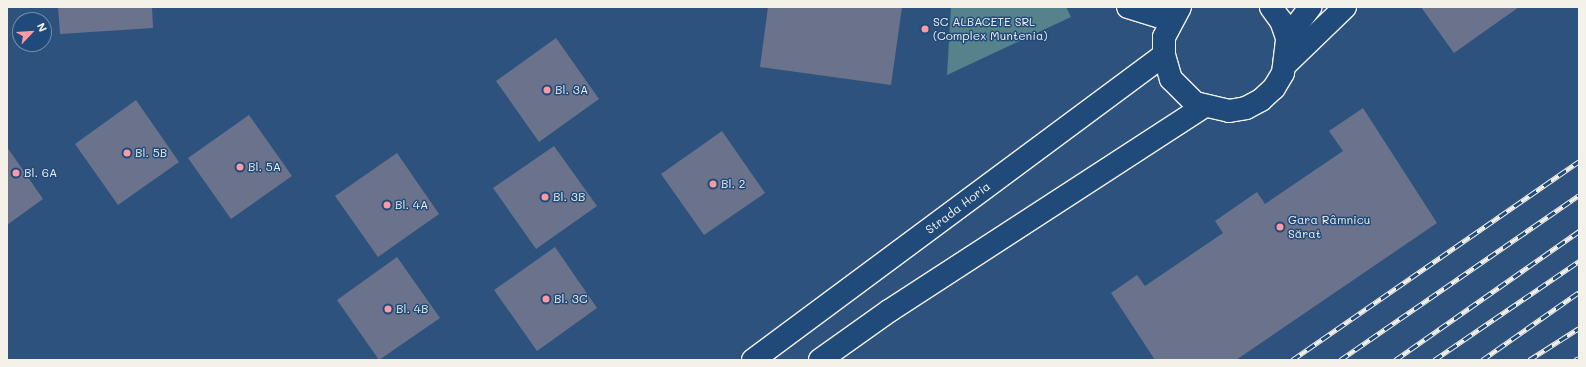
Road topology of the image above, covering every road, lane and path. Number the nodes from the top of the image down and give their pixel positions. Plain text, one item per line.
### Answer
1 (1128, 7) edge
2 (1271, 7) edge
3 (1310, 7) edge
4 (1345, 7) edge
5 (1175, 13) edge
6 (1287, 38) junction
7 (1164, 55) junction
8 (1286, 64) junction
9 (1203, 107) junction
10 (753, 360) edge
11 (820, 360) edge

1 - 5 street
2 - 6 street
3 - 6 street
4 - 8 street
5 - 7 street
6 - 8 street
7 - 9 street
7 - 10 street, Strada Horia
8 - 9 street
9 - 11 street

